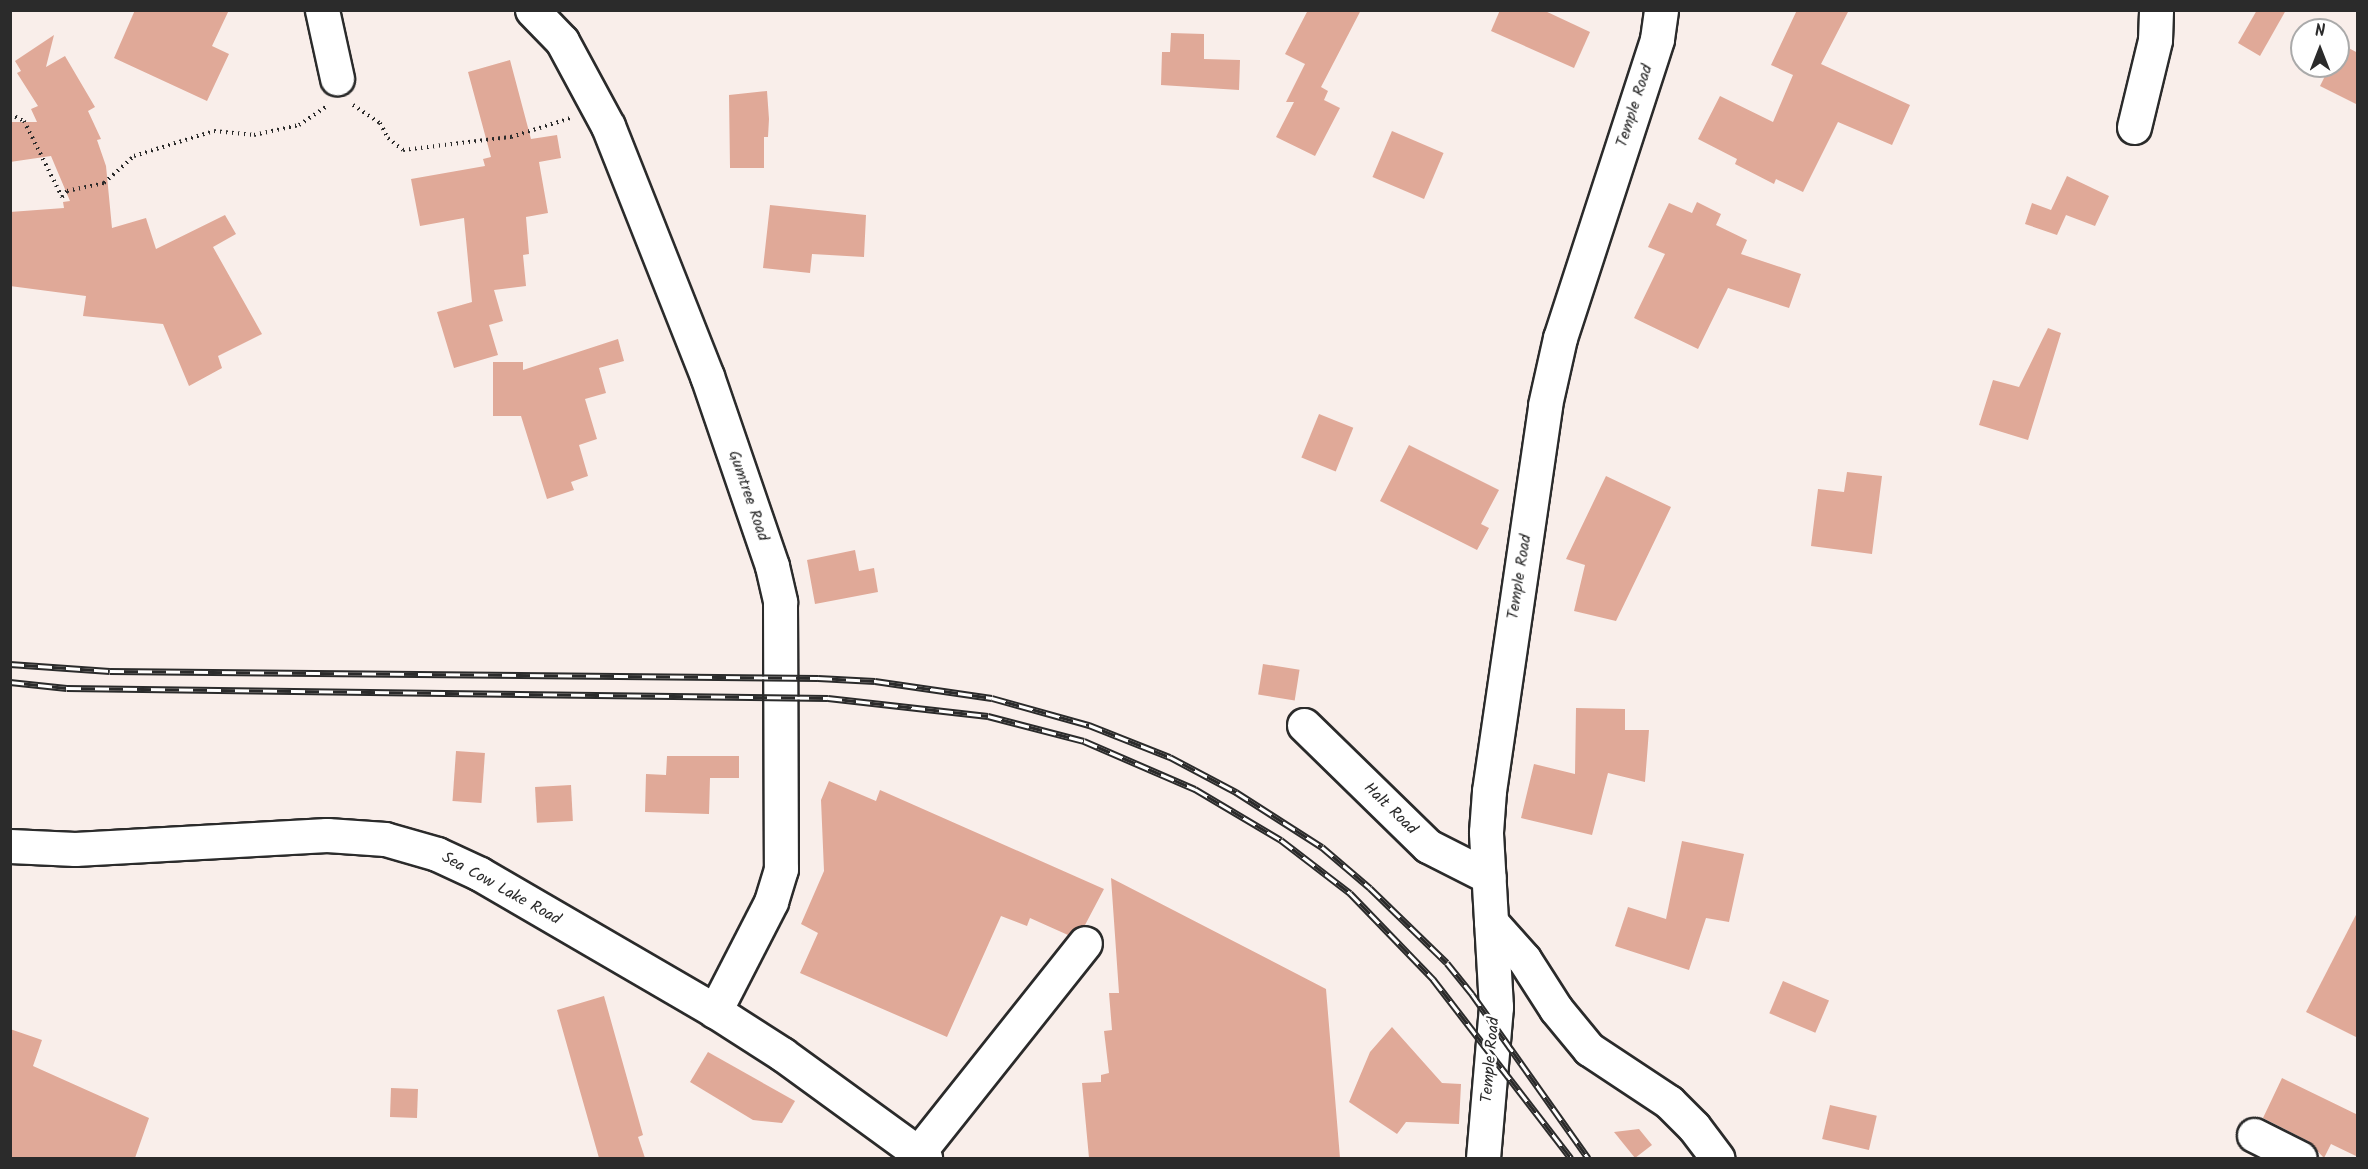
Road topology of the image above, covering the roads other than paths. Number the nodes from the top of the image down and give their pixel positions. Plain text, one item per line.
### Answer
1 (322, 10) edge
2 (532, 10) edge
3 (1661, 10) edge
4 (2156, 10) edge
5 (337, 78) road end
6 (2134, 127) dead end
7 (1304, 725) dead end
8 (10, 846) edge
9 (1489, 877) junction
10 (1491, 922) junction
11 (1085, 943) dead end
12 (716, 1011) junction
13 (2254, 1135) dead end
14 (922, 1156) edge
15 (1483, 1158) edge
16 (1717, 1158) edge
17 (2300, 1158) edge

1 - 5 street
2 - 12 street, Gumtree Road
3 - 9 street, Temple Road
4 - 6 street
7 - 9 street, Halt Road
8 - 12 street, Sea Cow Lake Road
9 - 10 street, Temple Road
10 - 15 street, Temple Road
10 - 16 street
11 - 14 street
12 - 14 street, Sea Cow Lake Road
13 - 17 street

